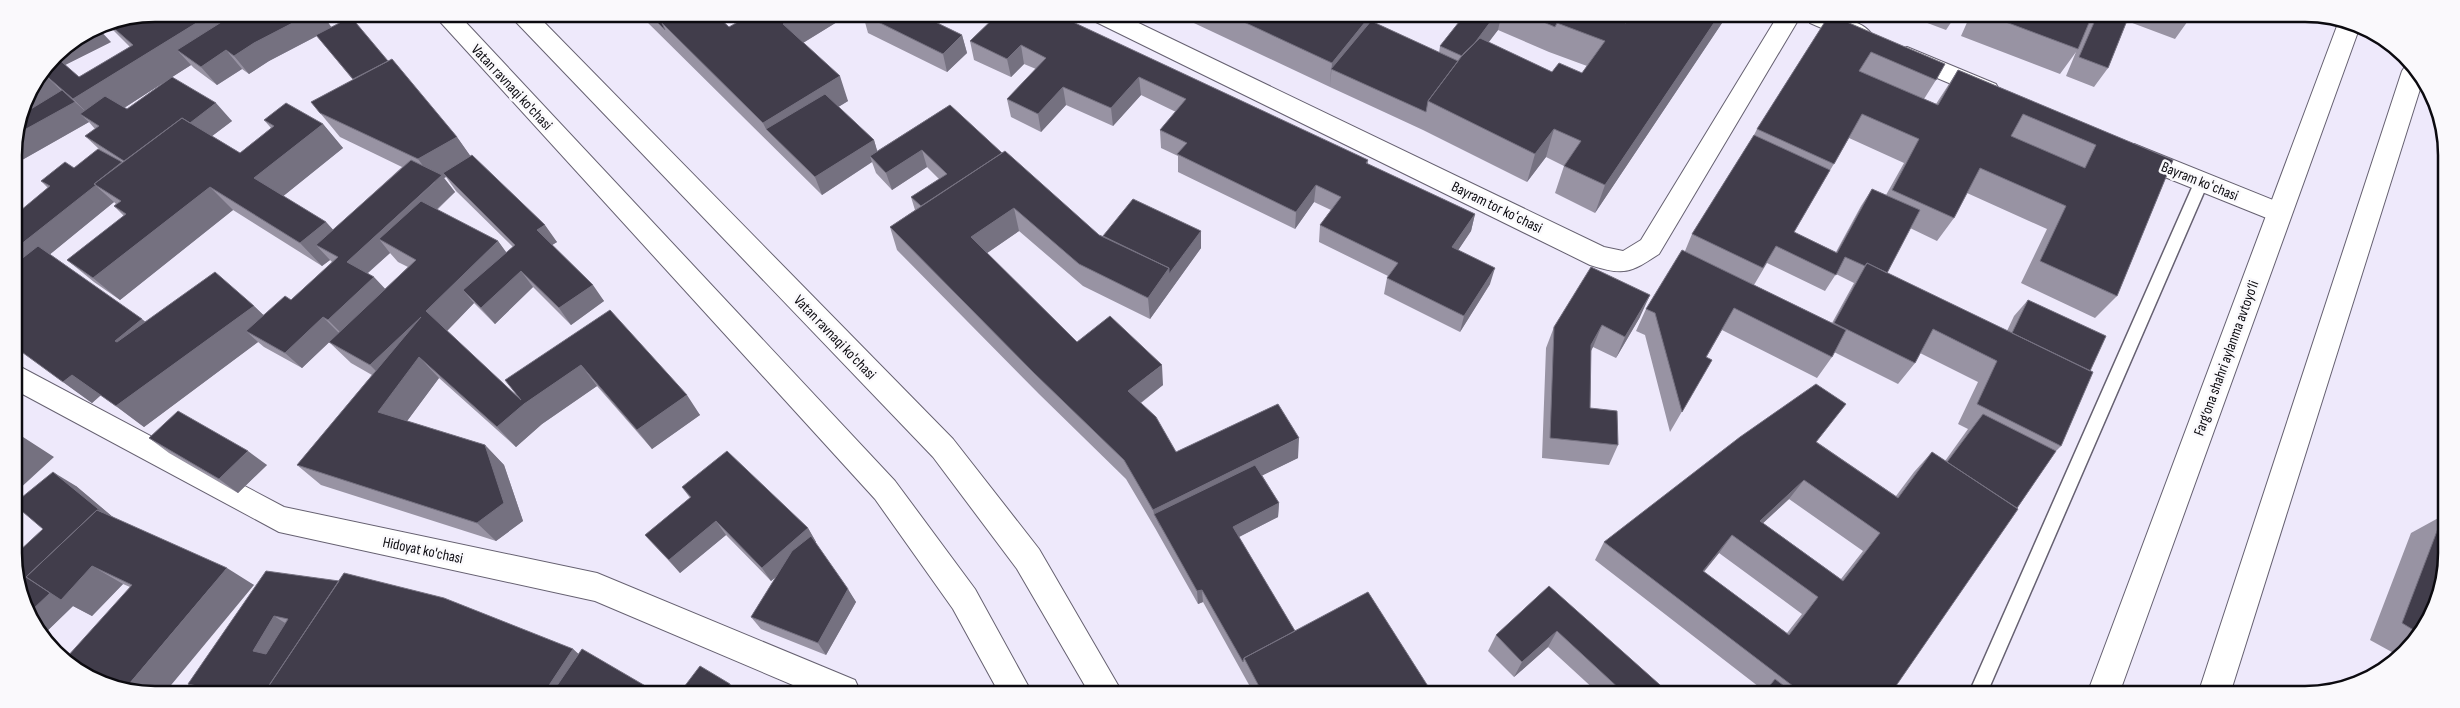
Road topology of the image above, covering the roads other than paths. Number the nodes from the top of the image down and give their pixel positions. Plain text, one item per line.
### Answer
1 (1786, 22) edge
2 (1830, 22) edge
3 (452, 23) edge
4 (532, 23) edge
5 (1117, 23) edge
6 (2347, 30) edge
7 (2412, 77) edge
8 (2010, 100) edge
9 (2110, 144) edge
10 (2201, 183) junction
11 (2279, 213) junction
12 (22, 380) edge
13 (1981, 685) edge
14 (2106, 685) edge
15 (2217, 685) edge
16 (831, 686) edge
17 (1012, 686) edge
18 (1102, 686) edge

1 - 5 main road, Bayram tor koʻchasi
2 - 8 main road
3 - 17 main road, Vatan ravnaqi ko'chasi
4 - 18 main road, Vatan ravnaqi ko'chasi
6 - 11 main road, Farg‘ona shahri aylanma avtoyo‘li
7 - 15 main road
9 - 10 main road, Bayram koʻchasi
10 - 11 main road, Bayram koʻchasi
10 - 13 lane
11 - 14 main road, Farg‘ona shahri aylanma avtoyo‘li
12 - 16 main road, Hidoyat ko'chasi

